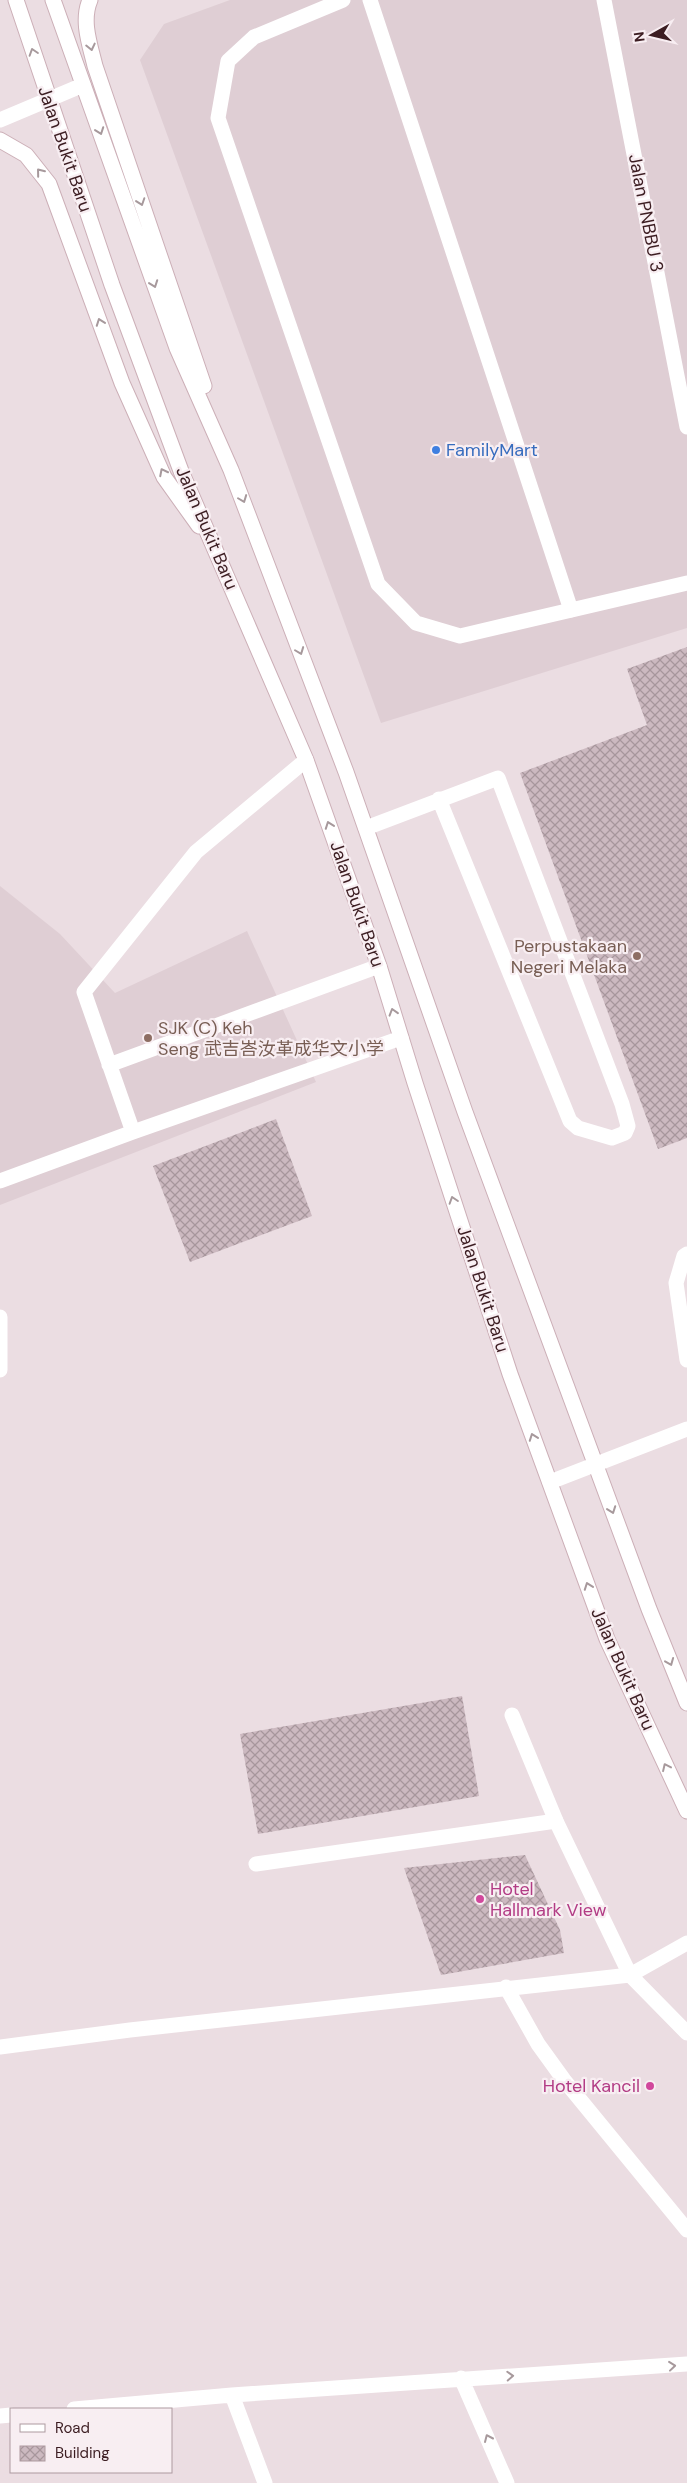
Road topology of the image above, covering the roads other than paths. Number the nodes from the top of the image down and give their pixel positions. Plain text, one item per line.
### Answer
1 (16, 0) edge
2 (53, 0) edge
3 (90, 0) edge
4 (343, 0) edge
5 (370, 0) edge
6 (604, 0) edge
7 (84, 85) junction
8 (48, 98) junction
9 (0, 120) edge
10 (0, 140) edge
11 (687, 427) edge
12 (231, 470) junction
13 (219, 556) junction
14 (687, 583) edge
15 (571, 610) junction
16 (306, 760) junction
17 (439, 799) junction
18 (366, 828) junction
19 (379, 966) junction
20 (401, 1038) junction
21 (110, 1065) junction
22 (133, 1132) junction
23 (0, 1181) edge
24 (687, 1254) edge
25 (0, 1318) edge
26 (687, 1360) edge
27 (0, 1370) edge
28 (687, 1429) edge
29 (595, 1465) junction
30 (550, 1482) junction
31 (687, 1703) edge
32 (512, 1715) dead end
33 (686, 1807) edge
34 (556, 1821) junction
35 (256, 1864) dead end
36 (687, 1943) edge
37 (630, 1975) junction
38 (506, 1987) junction
39 (687, 2033) edge
40 (0, 2047) edge
41 (687, 2230) edge
42 (687, 2364) edge
43 (461, 2378) junction
44 (232, 2395) junction
45 (85, 2408) edge
46 (265, 2483) edge
47 (507, 2483) edge

8 -> 1 main road, Jalan Bukit Baru
2 - 7 main road, Jalan Bukit Baru
3 -> 12 main road
4 - 15 main road
5 - 15 main road
6 - 11 main road, Jalan PNBBU 3
7 - 8 main road
7 -> 12 main road, Jalan Bukit Baru
8 - 9 main road
8 - 13 main road, Jalan Bukit Baru
13 -> 10 main road
12 -> 18 main road, Jalan Bukit Baru
13 - 16 main road, Jalan Bukit Baru
14 - 15 main road
19 -> 16 main road, Jalan Bukit Baru
16 - 21 main road
17 - 17 main road
17 - 18 main road
18 - 29 main road, Jalan Bukit Baru
20 -> 19 main road, Jalan Bukit Baru
19 - 21 main road
20 - 22 main road
30 -> 20 main road, Jalan Bukit Baru
21 - 22 main road
22 - 23 main road
24 - 26 main road
25 - 27 main road
28 - 29 main road
29 - 30 main road
29 -> 31 main road, Jalan Bukit Baru
33 -> 30 main road, Jalan Bukit Baru
32 - 34 main road
34 - 35 main road
34 - 37 main road
36 - 37 main road
37 - 38 main road
37 - 39 main road
38 - 40 main road
38 - 41 main road
43 -> 42 main road
43 - 44 main road
47 -> 43 main road
44 - 45 main road
44 - 46 main road

